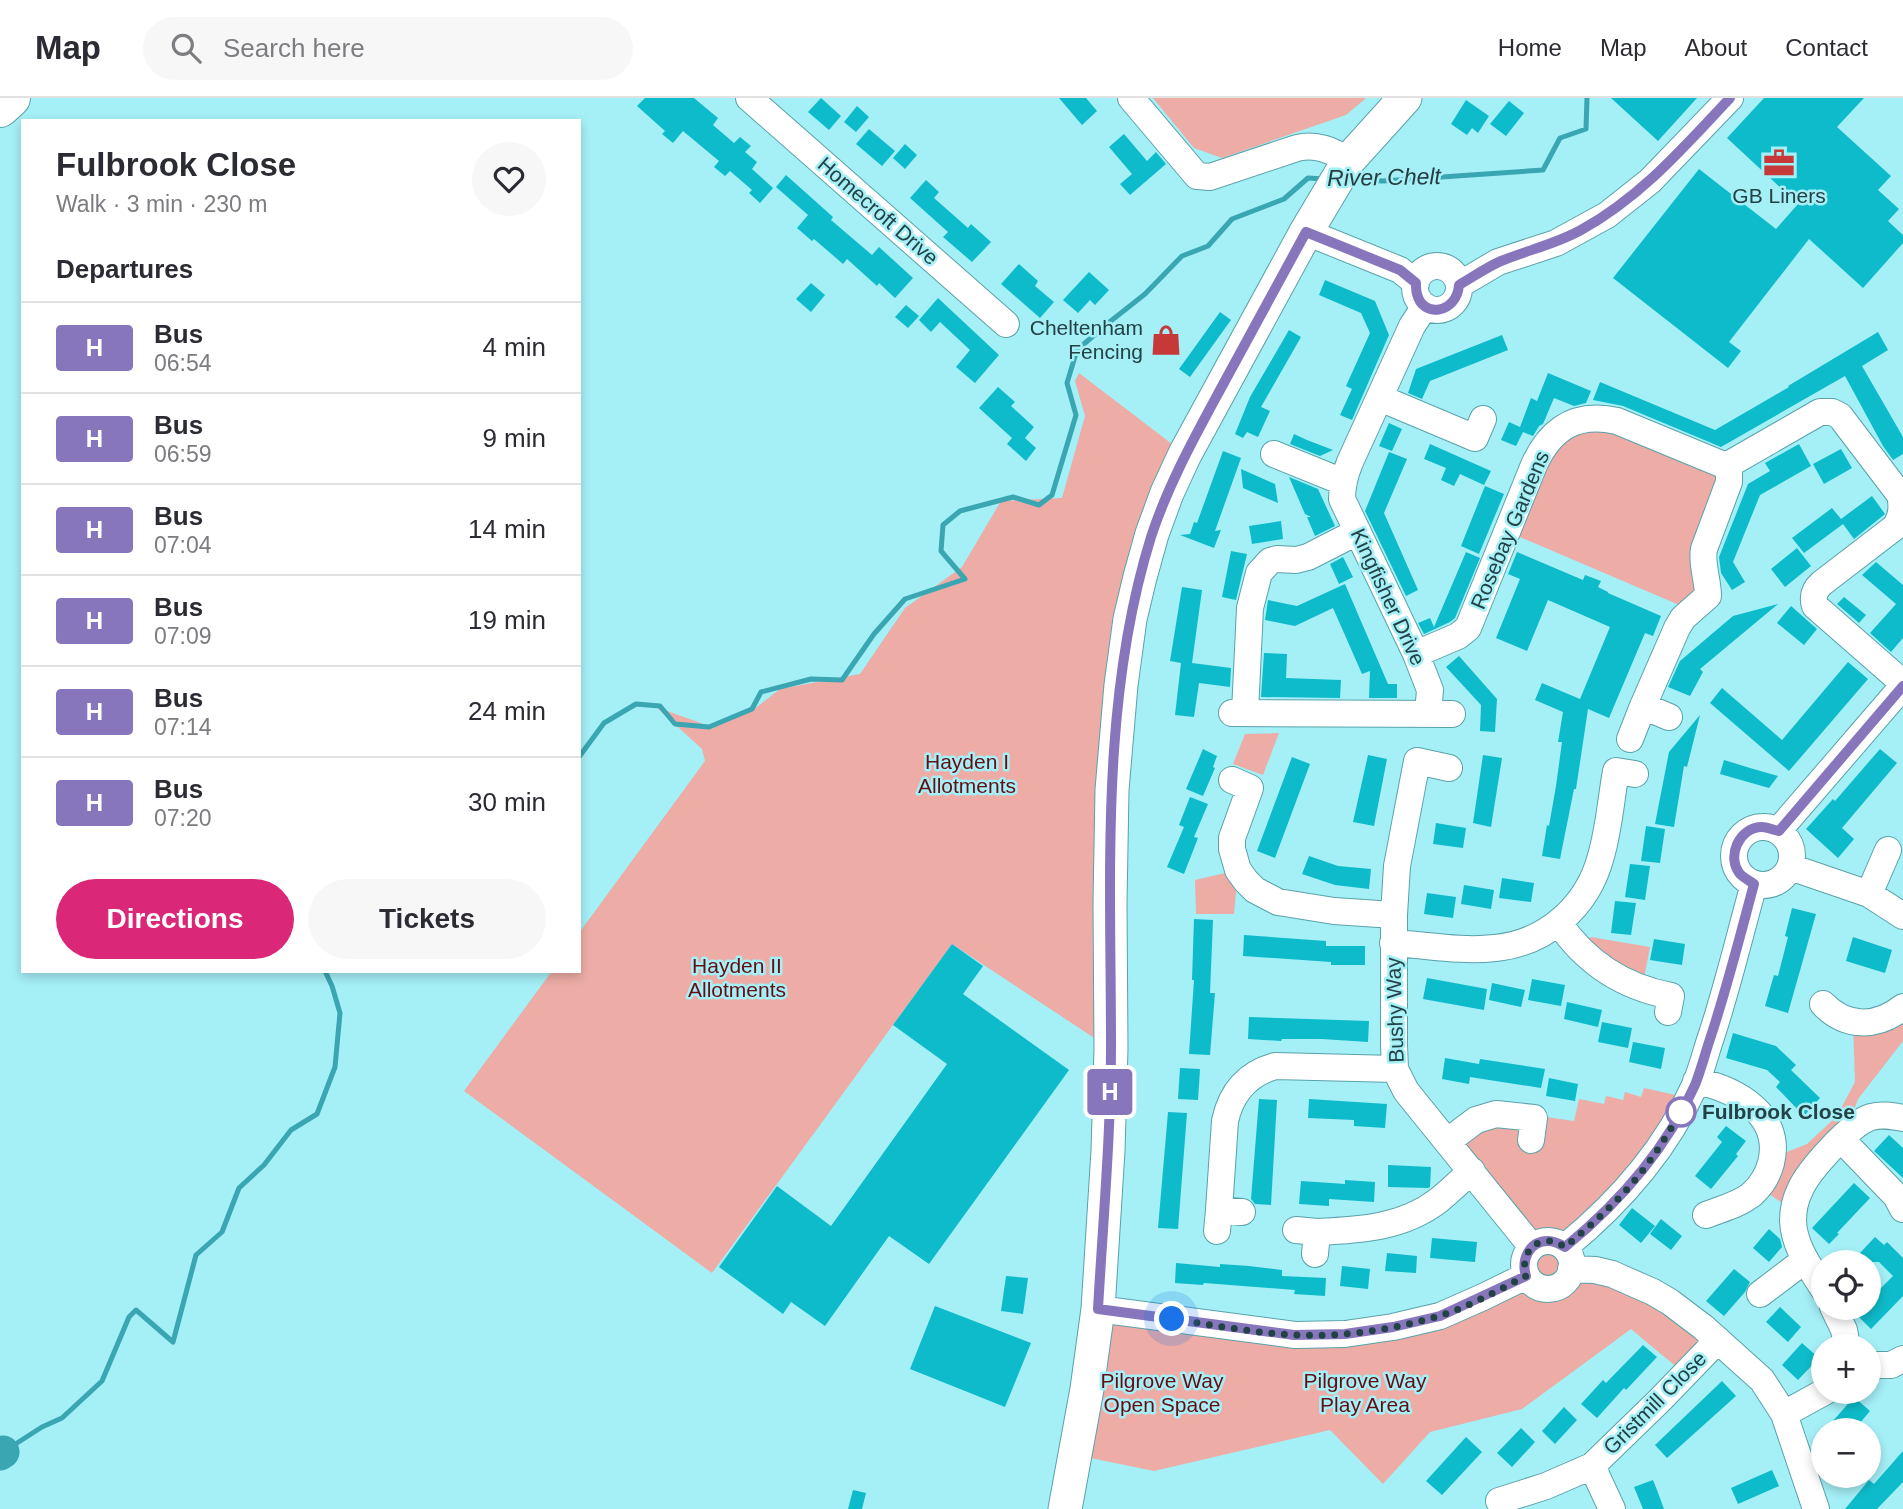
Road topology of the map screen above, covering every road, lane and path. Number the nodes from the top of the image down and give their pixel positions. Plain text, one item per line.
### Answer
1 (11, 98) edge
2 (750, 98) edge
3 (1131, 98) edge
4 (1405, 98) edge
5 (1730, 98) edge
6 (0, 108) edge
7 (1341, 173) junction
8 (1306, 232) junction
9 (1420, 294) junction
10 (1006, 324) dead end
11 (1380, 398) junction
12 (1483, 419) dead end
13 (1275, 454) dead end
14 (1726, 466) junction
15 (1343, 482) junction
16 (1357, 532) junction
17 (1416, 654) junction
18 (1903, 685) edge
19 (1643, 706) junction
20 (1669, 717) dead end
21 (1630, 739) dead end
22 (1448, 768) dead end
23 (1634, 774) dead end
24 (1232, 780) dead end
25 (1779, 831) junction
26 (1888, 850) dead end
27 (1790, 867) junction
28 (1754, 884) junction
29 (1869, 894) junction
30 (1394, 915) junction
31 (1903, 916) edge
32 (1559, 923) junction
33 (1393, 943) junction
34 (1822, 1004) dead end
35 (1903, 1007) edge
36 (1668, 1012) dead end
37 (1395, 1069) junction
38 (1696, 1081) junction
39 (1903, 1118) edge
40 (1841, 1139) junction
41 (1531, 1140) dead end
42 (1448, 1141) junction
43 (1472, 1171) junction
44 (1903, 1209) edge
45 (1705, 1216) dead end
46 (1226, 1218) dead end
47 (1309, 1239) dead end
48 (1532, 1247) junction
49 (1568, 1258) junction
50 (1805, 1260) junction
51 (1811, 1269) edge
52 (1526, 1276) junction
53 (1760, 1294) dead end
54 (1098, 1309) junction
55 (1718, 1340) junction
56 (1903, 1359) edge
57 (1881, 1366) edge
58 (1811, 1399) edge
59 (1784, 1414) junction
60 (1592, 1466) junction
61 (1499, 1502) dead end
62 (1065, 1509) edge
63 (1612, 1509) edge
64 (1816, 1509) edge

1 - 6 highway
2 - 10 street, Homecroft Drive
3 - 7 street
4 - 7 main road
5 - 9 street
7 - 8 main road
8 - 9 street
8 - 54 main road
9 - 11 street
11 - 12 street
11 - 15 street
13 - 15 street
14 - 17 street, Rosebay Gardens
14 - 18 street
14 - 19 street
15 - 16 street, Kingfisher Drive
16 - 17 street, Kingfisher Drive
16 - 17 street, Kingfisher Drive
18 - 25 street
19 - 20 street
19 - 21 street
22 - 30 street, Bushy Way
23 - 32 street
24 - 30 street
25 - 27 street
25 - 28 street
26 - 29 street
27 - 28 street
27 - 29 street
28 - 38 street
29 - 31 street
30 - 33 street, Bushy Way
32 - 33 street
32 - 36 street
33 - 37 street, Bushy Way
34 - 35 street
37 - 42 street, Bushy Way
37 - 46 street
38 - 45 street
38 - 49 street
39 - 40 street
40 - 44 street
40 - 50 street
41 - 42 street
42 - 43 street, Bushy Way
43 - 47 street
43 - 48 street, Bushy Way
48 - 49 street
48 - 52 street
49 - 52 street
49 - 55 street
50 - 51 street
50 - 53 street
52 - 54 street
54 - 62 main road
55 - 59 street
55 - 60 street, Gristmill Close
56 - 57 street
58 - 59 street
59 - 64 street
60 - 61 street, Gristmill Close
60 - 63 street, Gristmill Close

